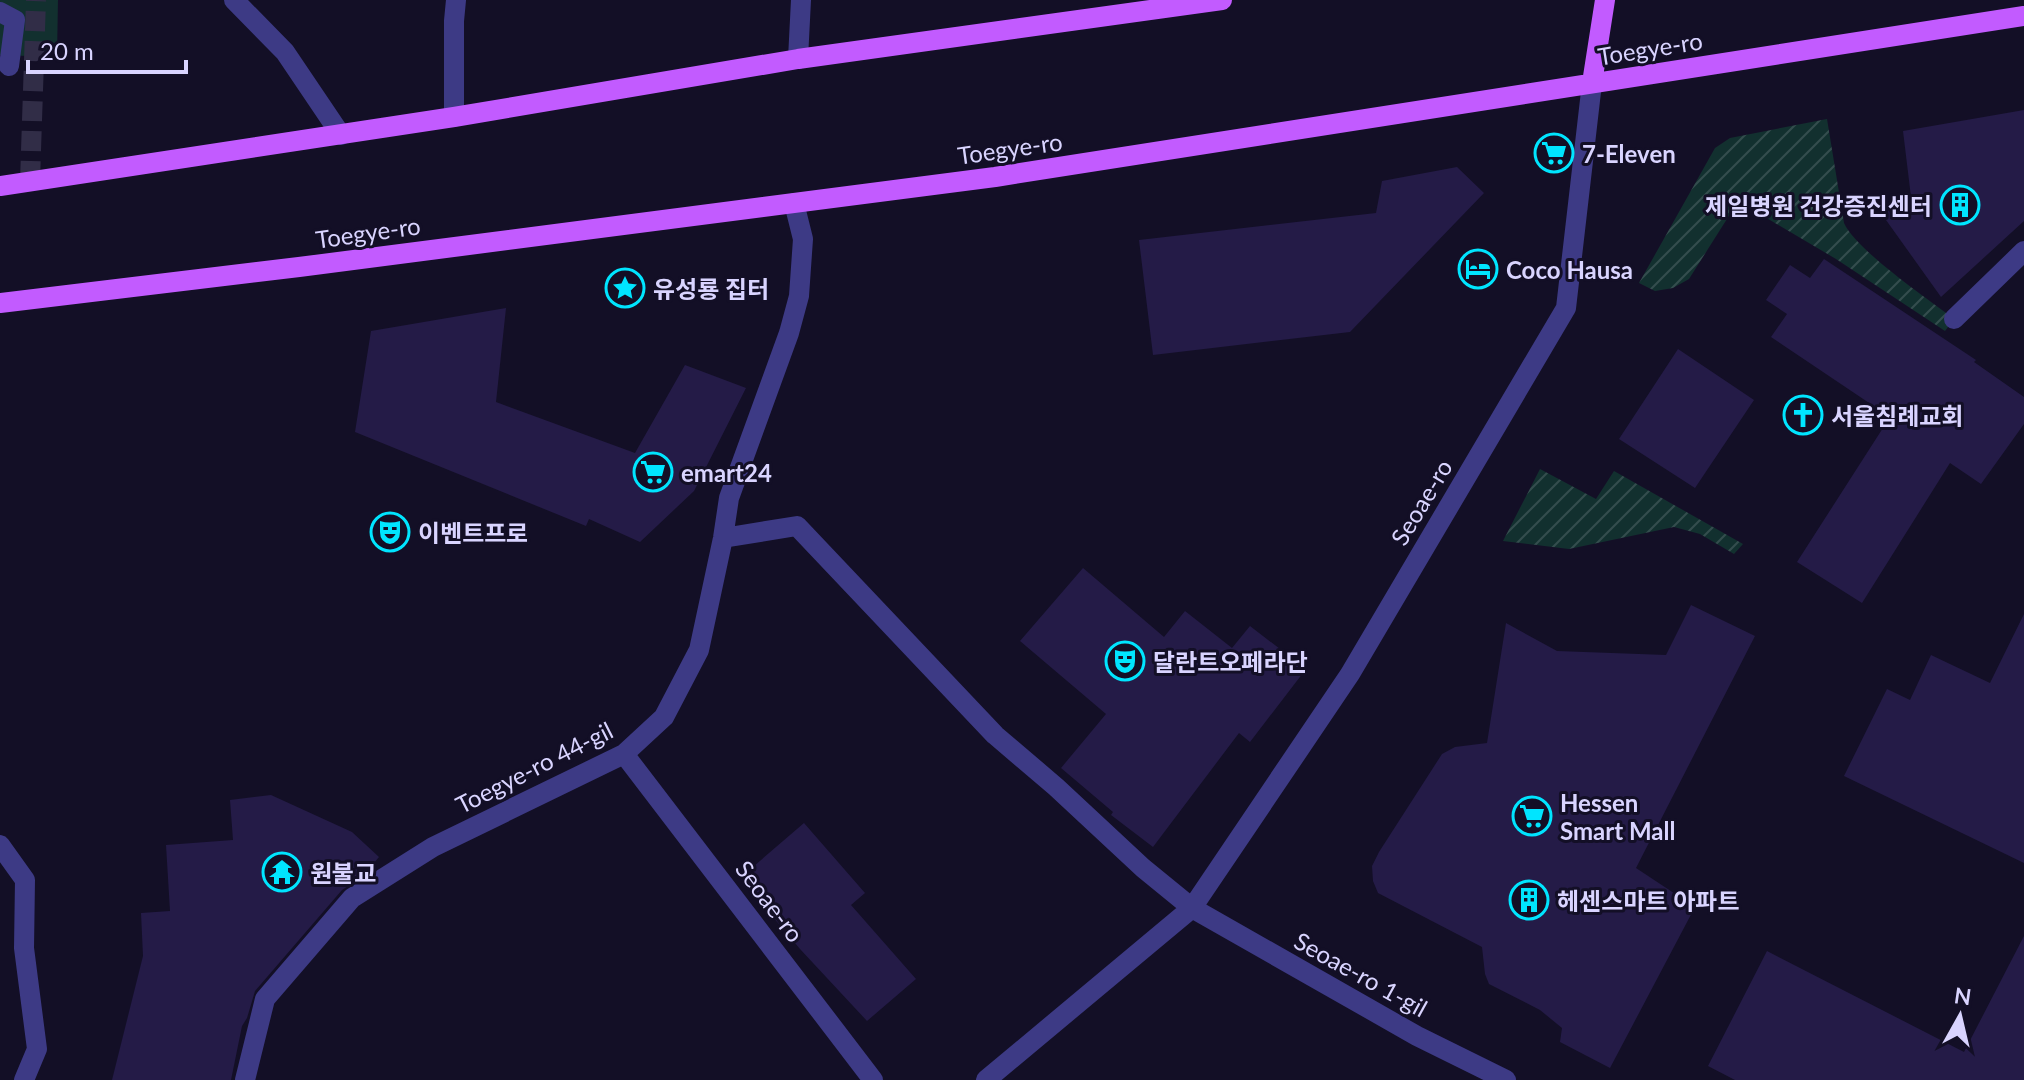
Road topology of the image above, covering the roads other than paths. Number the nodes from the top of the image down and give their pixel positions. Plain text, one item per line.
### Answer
1 (234, 0) edge
2 (456, 0) edge
3 (801, 0) edge
4 (1222, 0) edge
5 (1605, 0) edge
6 (0, 12) edge
7 (2024, 16) edge
8 (798, 59) junction
9 (9, 66) dead end
10 (1592, 83) junction
11 (454, 117) junction
12 (341, 135) junction
13 (0, 186) edge
14 (794, 203) junction
15 (2024, 251) edge
16 (0, 303) edge
17 (1954, 319) dead end
18 (723, 538) junction
19 (624, 754) junction
20 (0, 845) edge
21 (1192, 908) junction
22 (24, 1080) edge
23 (245, 1080) edge
24 (873, 1080) edge
25 (986, 1080) edge
26 (1506, 1080) edge

1 - 12 street
2 - 11 street
3 - 8 street
4 - 8 main road
5 - 10 main road
6 - 9 street
7 - 10 main road, Toegye-ro
8 - 11 main road
10 - 14 main road, Toegye-ro
10 - 21 street, Seoae-ro
11 - 12 main road
12 - 13 main road
14 - 16 main road, Toegye-ro
14 - 18 street, Toegye-ro 44-gil
15 - 17 street
18 - 19 street, Toegye-ro 44-gil
18 - 21 street
19 - 23 street, Toegye-ro 44-gil
19 - 24 street, Seoae-ro
20 - 22 street
21 - 25 street, Seoae-ro
21 - 26 street, Seoae-ro 1-gil

